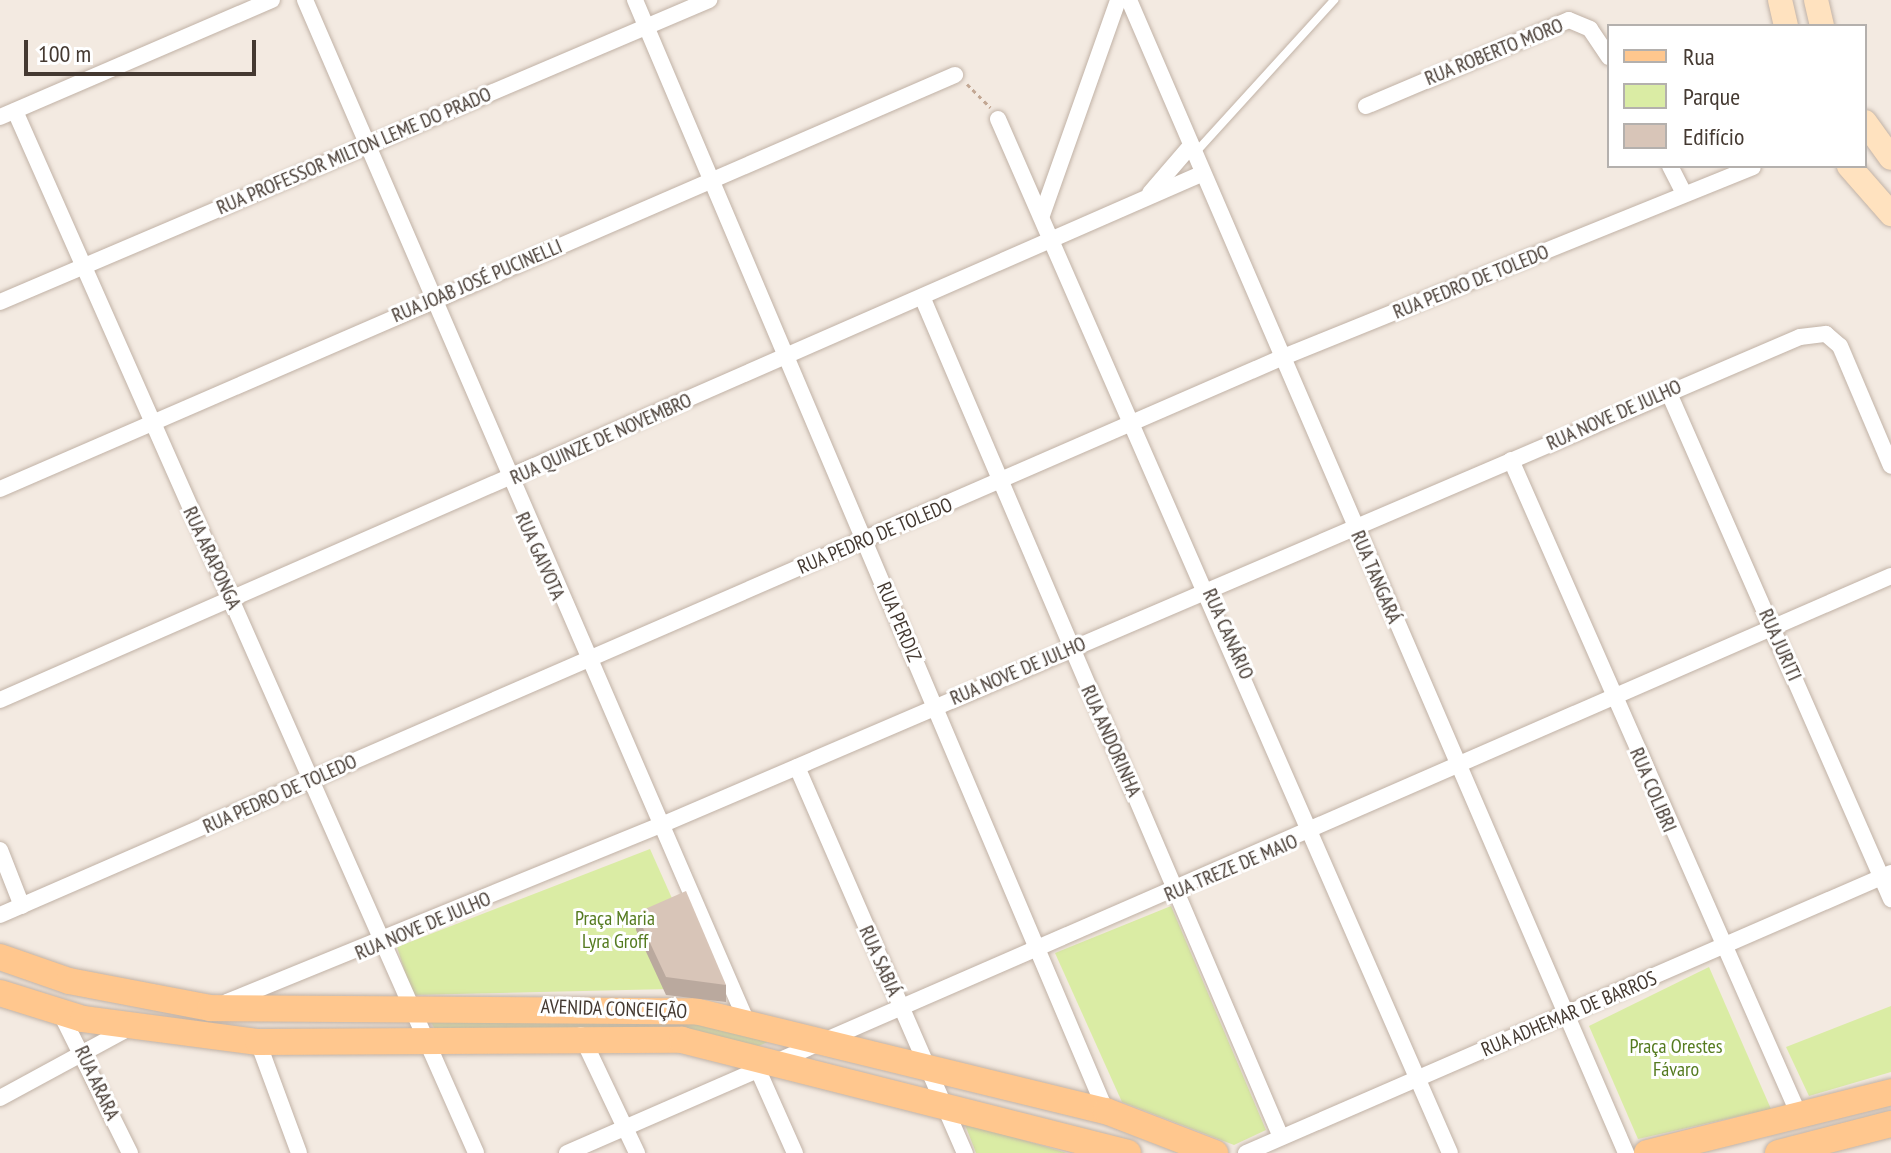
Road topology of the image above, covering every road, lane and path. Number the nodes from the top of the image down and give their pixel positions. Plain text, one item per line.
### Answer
1 (272, 0) edge
2 (305, 0) edge
3 (635, 0) edge
4 (709, 0) edge
5 (1118, 0) edge
6 (1129, 0) edge
7 (1334, 0) edge
8 (1780, 0) edge
9 (1816, 0) edge
10 (1786, 24) edge
11 (1822, 24) edge
12 (647, 26) junction
13 (1607, 54) edge
14 (955, 75) joint
15 (1366, 106) dead end
16 (8, 114) edge
17 (998, 119) joint
18 (1867, 125) edge
19 (368, 145) junction
20 (1190, 153) junction
21 (1891, 158) edge
22 (1671, 168) edge
23 (1750, 168) edge
24 (1851, 168) edge
25 (1891, 170) edge
26 (1201, 174) junction
27 (708, 182) junction
28 (1866, 187) junction
29 (1684, 194) junction
30 (1148, 195) junction
31 (1891, 214) edge
32 (1042, 215) junction
33 (1052, 240) junction
34 (87, 264) junction
35 (923, 299) junction
36 (432, 300) junction
37 (0, 302) edge
38 (1281, 358) junction
39 (785, 359) junction
40 (1668, 391) junction
41 (1136, 423) junction
42 (151, 425) junction
43 (1511, 460) junction
44 (1891, 466) edge
45 (506, 481) junction
46 (998, 484) junction
47 (0, 489) edge
48 (1355, 528) junction
49 (864, 540) junction
50 (1891, 576) edge
51 (1208, 589) junction
52 (231, 599) junction
53 (1774, 630) junction
54 (1071, 648) junction
55 (587, 661) junction
56 (0, 700) edge
57 (1614, 700) junction
58 (934, 707) junction
59 (797, 767) junction
60 (1458, 771) junction
61 (313, 779) junction
62 (659, 826) junction
63 (1314, 832) junction
64 (0, 850) edge
65 (1886, 875) edge
66 (1177, 891) junction
67 (1891, 899) edge
68 (22, 906) junction
69 (0, 915) edge
70 (381, 944) junction
71 (1720, 948) junction
72 (1040, 951) junction
73 (0, 957) edge
74 (0, 993) edge
75 (410, 1006) junction
76 (210, 1008) junction
77 (902, 1009) junction
78 (61, 1014) junction
79 (1566, 1018) junction
80 (746, 1020) junction
81 (129, 1028) junction
82 (581, 1035) junction
83 (427, 1040) junction
84 (825, 1041) junction
85 (258, 1042) junction
86 (85, 1053) junction
87 (769, 1065) junction
88 (932, 1067) junction
89 (1419, 1078) junction
90 (1891, 1092) edge
91 (0, 1098) edge
92 (947, 1104) junction
93 (1106, 1111) junction
94 (1800, 1117) junction
95 (1891, 1124) edge
96 (626, 1128) junction
97 (1281, 1137) junction
98 (130, 1153) edge
99 (299, 1153) edge
100 (476, 1153) edge
101 (567, 1153) edge
102 (637, 1153) edge
103 (795, 1153) edge
104 (965, 1153) edge
105 (1128, 1153) edge
106 (1215, 1153) edge
107 (1246, 1153) edge
108 (1450, 1153) edge
109 (1626, 1153) edge
110 (1647, 1153) edge
111 (1778, 1153) edge

1 - 16 street
2 - 19 street, RUA GAIVOTA
3 - 12 street, RUA PERDIZ
4 - 12 street, RUA PROFESSOR MILTON LEME DO PRADO
5 - 32 street
6 - 20 street, RUA TANGARÁ
7 - 20 lane
8 - 10 main road
9 - 11 main road
12 - 19 street, RUA PROFESSOR MILTON LEME DO PRADO
12 - 27 street, RUA PERDIZ
13 - 15 street, RUA ROBERTO MORO
14 - 17 path
14 - 27 street, RUA JOAB JOSÉ PUCINELLI
16 - 34 street, RUA ARAPONGA
17 - 32 street, RUA CANÁRIO
18 - 21 main road
19 - 34 street, RUA PROFESSOR MILTON LEME DO PRADO
19 - 36 street, RUA GAIVOTA
20 - 26 street, RUA TANGARÁ
20 - 30 street
22 - 29 street
23 - 29 street, RUA PEDRO DE TOLEDO
24 - 28 main road
25 - 28 main road
26 - 30 street, RUA QUINZE DE NOVEMBRO
26 - 38 street, RUA TANGARÁ
27 - 36 street, RUA JOAB JOSÉ PUCINELLI
27 - 39 street, RUA PERDIZ
28 - 31 main road
29 - 38 street, RUA PEDRO DE TOLEDO
30 - 33 street, RUA QUINZE DE NOVEMBRO
32 - 33 street, RUA CANÁRIO
33 - 35 street, RUA QUINZE DE NOVEMBRO
33 - 41 street, RUA CANÁRIO
34 - 37 street, RUA PROFESSOR MILTON LEME DO PRADO
34 - 42 street, RUA ARAPONGA
35 - 39 street, RUA QUINZE DE NOVEMBRO
35 - 46 street, RUA ANDORINHA
36 - 42 street, RUA JOAB JOSÉ PUCINELLI
36 - 45 street, RUA GAIVOTA
38 - 41 street, RUA PEDRO DE TOLEDO
38 - 48 street, RUA TANGARÁ
39 - 45 street, RUA QUINZE DE NOVEMBRO
39 - 49 street, RUA PERDIZ
40 - 43 street, RUA NOVE DE JULHO
40 - 44 street, RUA NOVE DE JULHO
40 - 53 street, RUA JURITI
41 - 46 street, RUA PEDRO DE TOLEDO
41 - 51 street, RUA CANÁRIO
42 - 47 street, RUA JOAB JOSÉ PUCINELLI
42 - 52 street, RUA ARAPONGA
43 - 48 street, RUA NOVE DE JULHO
43 - 57 street, RUA COLIBRI
45 - 52 street, RUA QUINZE DE NOVEMBRO
45 - 55 street, RUA GAIVOTA
46 - 49 street, RUA PEDRO DE TOLEDO
46 - 54 street, RUA ANDORINHA
48 - 51 street, RUA NOVE DE JULHO
48 - 60 street, RUA TANGARÁ
49 - 55 street, RUA PEDRO DE TOLEDO
49 - 58 street, RUA PERDIZ
50 - 53 street, RUA TREZE DE MAIO
51 - 54 street, RUA NOVE DE JULHO
51 - 63 street, RUA CANÁRIO
52 - 56 street, RUA QUINZE DE NOVEMBRO
52 - 61 street, RUA ARAPONGA
53 - 57 street, RUA TREZE DE MAIO
53 - 65 street, RUA JURITI
54 - 58 street, RUA NOVE DE JULHO
54 - 66 street, RUA ANDORINHA
55 - 61 street, RUA PEDRO DE TOLEDO
55 - 62 street, RUA GAIVOTA
57 - 60 street, RUA TREZE DE MAIO
57 - 71 street, RUA COLIBRI
58 - 59 street, RUA NOVE DE JULHO
58 - 72 street, RUA PERDIZ
59 - 62 street, RUA NOVE DE JULHO
59 - 77 street, RUA SABIÁ
60 - 63 street, RUA TREZE DE MAIO
60 - 79 street, RUA TANGARÁ
61 - 68 street, RUA PEDRO DE TOLEDO
61 - 70 street, RUA ARAPONGA
62 - 70 street, RUA NOVE DE JULHO
62 - 80 street, RUA GAIVOTA
63 - 66 street, RUA TREZE DE MAIO
63 - 89 street, RUA CANÁRIO
64 - 68 street
65 - 67 street, RUA JURITI
65 - 71 street, RUA ADHEMAR DE BARROS
66 - 72 street, RUA TREZE DE MAIO
66 - 97 street, RUA ANDORINHA
68 - 69 street, RUA PEDRO DE TOLEDO
70 - 75 street, RUA ARAPONGA
70 - 76 street, RUA NOVE DE JULHO
71 - 79 street, RUA ADHEMAR DE BARROS
71 - 94 street, RUA COLIBRI
72 - 77 street, RUA TREZE DE MAIO
72 - 93 street, RUA PERDIZ
73 - 76 main road, AVENIDA CONCEIÇÃO
74 - 78 main road, AVENIDA CONCEIÇÃO
75 - 76 main road, AVENIDA CONCEIÇÃO
75 - 80 main road, AVENIDA CONCEIÇÃO
75 - 83 street, RUA ARAPONGA
76 - 81 main road
77 - 84 street, RUA TREZE DE MAIO
77 - 88 street, RUA SABIÁ
78 - 81 main road, AVENIDA CONCEIÇÃO
78 - 86 street, RUA ARARA
79 - 89 street, RUA ADHEMAR DE BARROS
79 - 109 street, RUA TANGARÁ
80 - 84 main road, AVENIDA CONCEIÇÃO
81 - 85 main road, AVENIDA CONCEIÇÃO
81 - 86 street
82 - 83 main road, AVENIDA CONCEIÇÃO
82 - 87 main road, AVENIDA CONCEIÇÃO
82 - 96 street
83 - 85 main road, AVENIDA CONCEIÇÃO
83 - 100 street
84 - 87 street, RUA TREZE DE MAIO
84 - 88 main road, AVENIDA CONCEIÇÃO
85 - 99 street
86 - 91 street
86 - 98 street, RUA ARARA
87 - 92 main road, AVENIDA CONCEIÇÃO
87 - 96 street, RUA TREZE DE MAIO
87 - 103 street
88 - 92 street, RUA SABIÁ
88 - 93 main road, AVENIDA CONCEIÇÃO
89 - 97 street, RUA ADHEMAR DE BARROS
89 - 108 street, RUA CANÁRIO
90 - 94 main road
92 - 104 street, RUA SABIÁ
92 - 105 main road, AVENIDA CONCEIÇÃO
93 - 106 main road, AVENIDA CONCEIÇÃO
94 - 110 main road
95 - 111 main road
96 - 101 street, RUA TREZE DE MAIO
96 - 102 street
97 - 107 street, RUA ADHEMAR DE BARROS

